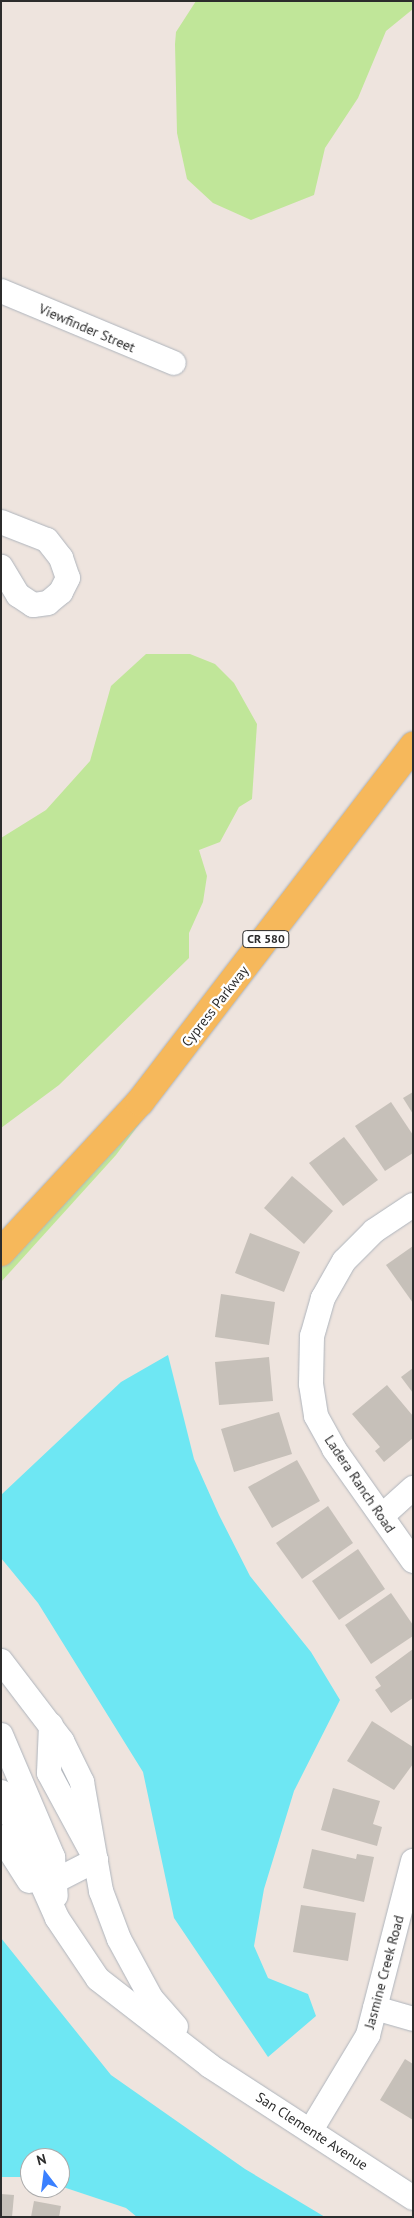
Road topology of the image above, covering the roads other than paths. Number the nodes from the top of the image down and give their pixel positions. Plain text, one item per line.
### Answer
1 (1, 291) edge
2 (174, 363) dead end
3 (1, 522) edge
4 (1, 567) edge
5 (413, 746) edge
6 (413, 1205) edge
7 (1, 1252) edge
8 (413, 1488) edge
9 (382, 1516) junction
10 (413, 1560) edge
11 (1, 1661) edge
12 (1, 1735) edge
13 (1, 1792) edge
14 (1, 1837) edge
15 (96, 1860) junction
16 (413, 1861) edge
17 (55, 1880) junction
18 (57, 1918) junction
19 (374, 2008) junction
20 (413, 2019) edge
21 (210, 2066) junction
22 (311, 2130) junction
23 (413, 2198) edge

1 - 2 street, Viewfinder Street
3 - 4 street
5 - 7 main road, Cypress Parkway / CR 580
6 - 9 street, Ladera Ranch Road
8 - 9 street
9 - 10 street, Ladera Ranch Road
11 - 15 street, San Clemente Avenue
12 - 17 street
13 - 18 street, San Clemente Avenue
14 - 18 street
15 - 17 street
15 - 21 street, San Clemente Avenue
16 - 19 street, Jasmine Creek Road
17 - 18 street
18 - 21 street, San Clemente Avenue
19 - 20 street
19 - 22 street, Jasmine Creek Road
21 - 22 street, San Clemente Avenue
22 - 23 street, San Clemente Avenue

